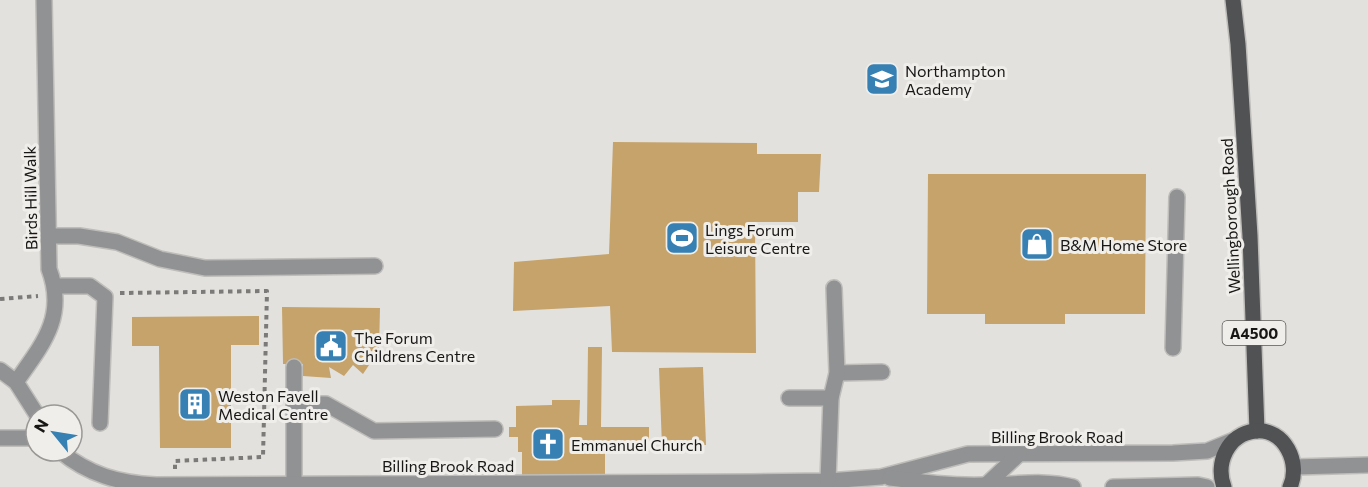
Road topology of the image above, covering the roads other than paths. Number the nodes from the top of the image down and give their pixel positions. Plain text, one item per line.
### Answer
1 (44, 0) edge
2 (1233, 0) edge
3 (1177, 197) dead end
4 (48, 236) junction
5 (375, 266) dead end
6 (834, 288) dead end
7 (55, 290) junction
8 (1173, 348) dead end
9 (294, 367) dead end
10 (0, 370) edge
11 (882, 372) dead end
12 (837, 373) junction
13 (16, 382) junction
14 (789, 398) dead end
15 (831, 398) junction
16 (29, 403) edge
17 (294, 404) junction
18 (100, 423) dead end
19 (495, 429) dead end
20 (1257, 431) junction
21 (0, 438) edge
22 (24, 438) edge
23 (1234, 441) junction
24 (1019, 454) junction
25 (74, 463) edge
26 (1368, 465) edge
27 (1295, 467) junction
28 (881, 477) junction
29 (92, 480) edge
30 (828, 481) junction
31 (294, 484) junction
32 (984, 486) edge
33 (1073, 487) edge
34 (1113, 487) edge
35 (1207, 487) edge
36 (1224, 487) edge
37 (1290, 487) edge

1 - 4 street, Birds Hill Walk
2 - 20 main road, Wellingborough Road / A4500
3 - 8 street
4 - 5 street
4 - 7 street, Birds Hill Walk
6 - 12 street
7 - 13 street, Birds Hill Walk
7 - 18 street
9 - 17 street
10 - 13 street
11 - 12 street
12 - 15 street
13 - 16 street
14 - 15 street
15 - 30 street
17 - 19 street
17 - 31 street
20 - 23 main road
20 - 27 main road
21 - 22 street
23 - 24 street, Billing Brook Road
23 - 36 main road
24 - 28 street, Billing Brook Road
24 - 32 street
25 - 29 street, Billing Brook Road
26 - 27 street
27 - 37 main road
28 - 30 street, Billing Brook Road
28 - 32 street, Billing Brook Road
29 - 31 street, Billing Brook Road
30 - 31 street, Billing Brook Road
32 - 33 street, Billing Brook Road
34 - 35 street

